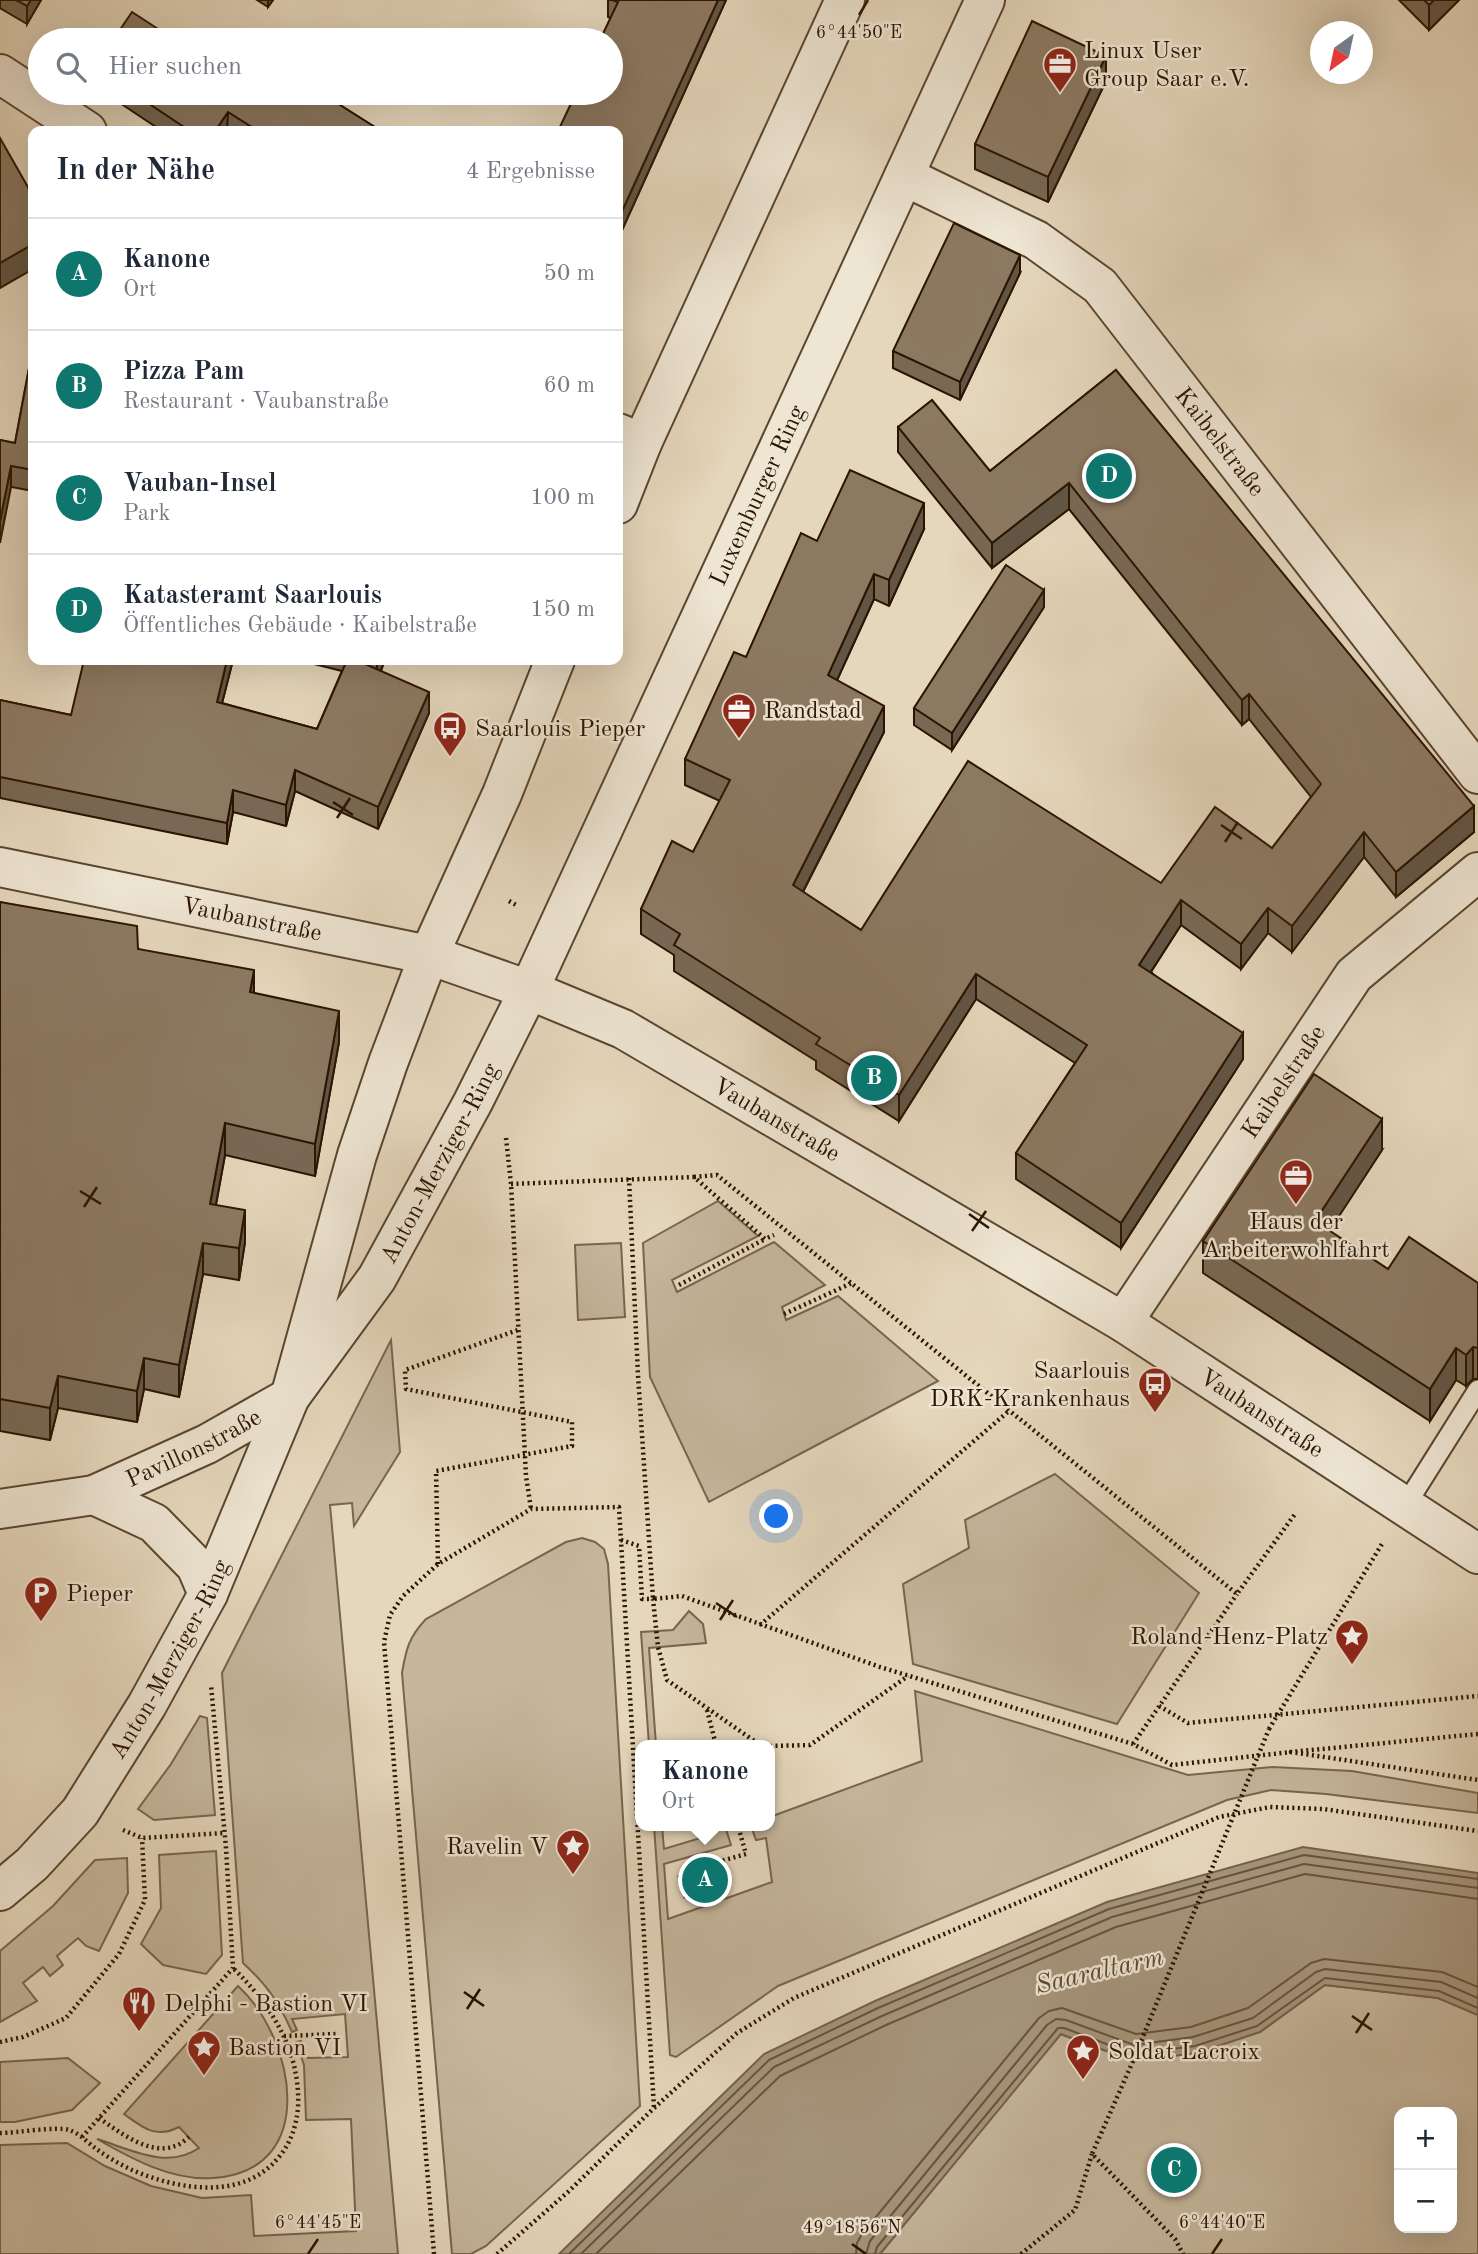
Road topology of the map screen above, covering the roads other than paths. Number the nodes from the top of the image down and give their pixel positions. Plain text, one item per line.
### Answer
1 (845, 0) edge
2 (985, 0) edge
3 (0, 74) edge
4 (28, 92) edge
5 (47, 105) edge
6 (79, 126) edge
7 (904, 176) junction
8 (630, 438) edge
9 (623, 476) edge
10 (553, 665) edge
11 (1478, 774) edge
12 (0, 867) edge
13 (1478, 872) edge
14 (429, 955) junction
15 (529, 990) junction
16 (1123, 1322) junction
17 (1478, 1390) edge
18 (290, 1397) junction
19 (94, 1495) junction
20 (1405, 1506) junction
21 (0, 1509) edge
22 (1478, 1554) edge
23 (208, 1594) junction
24 (0, 1891) edge

1 - 8 street
2 - 7 street, Luxemburger Ring
3 - 4 street
5 - 6 street
7 - 11 street, Kaibelstraße
7 - 15 street, Luxemburger Ring
8 - 9 street
10 - 14 street
12 - 14 street, Vaubanstraße
13 - 16 street, Kaibelstraße
14 - 15 street, Vaubanstraße
14 - 18 street, Anton-Merziger-Ring
15 - 16 street, Vaubanstraße
15 - 18 street, Anton-Merziger-Ring
16 - 20 street, Vaubanstraße
17 - 20 lane
18 - 19 street, Pavillonstraße
18 - 23 street, Anton-Merziger-Ring
19 - 21 street, Pavillonstraße
19 - 23 street, Pavillonstraße
20 - 22 street, Vaubanstraße
23 - 24 street, Anton-Merziger-Ring

